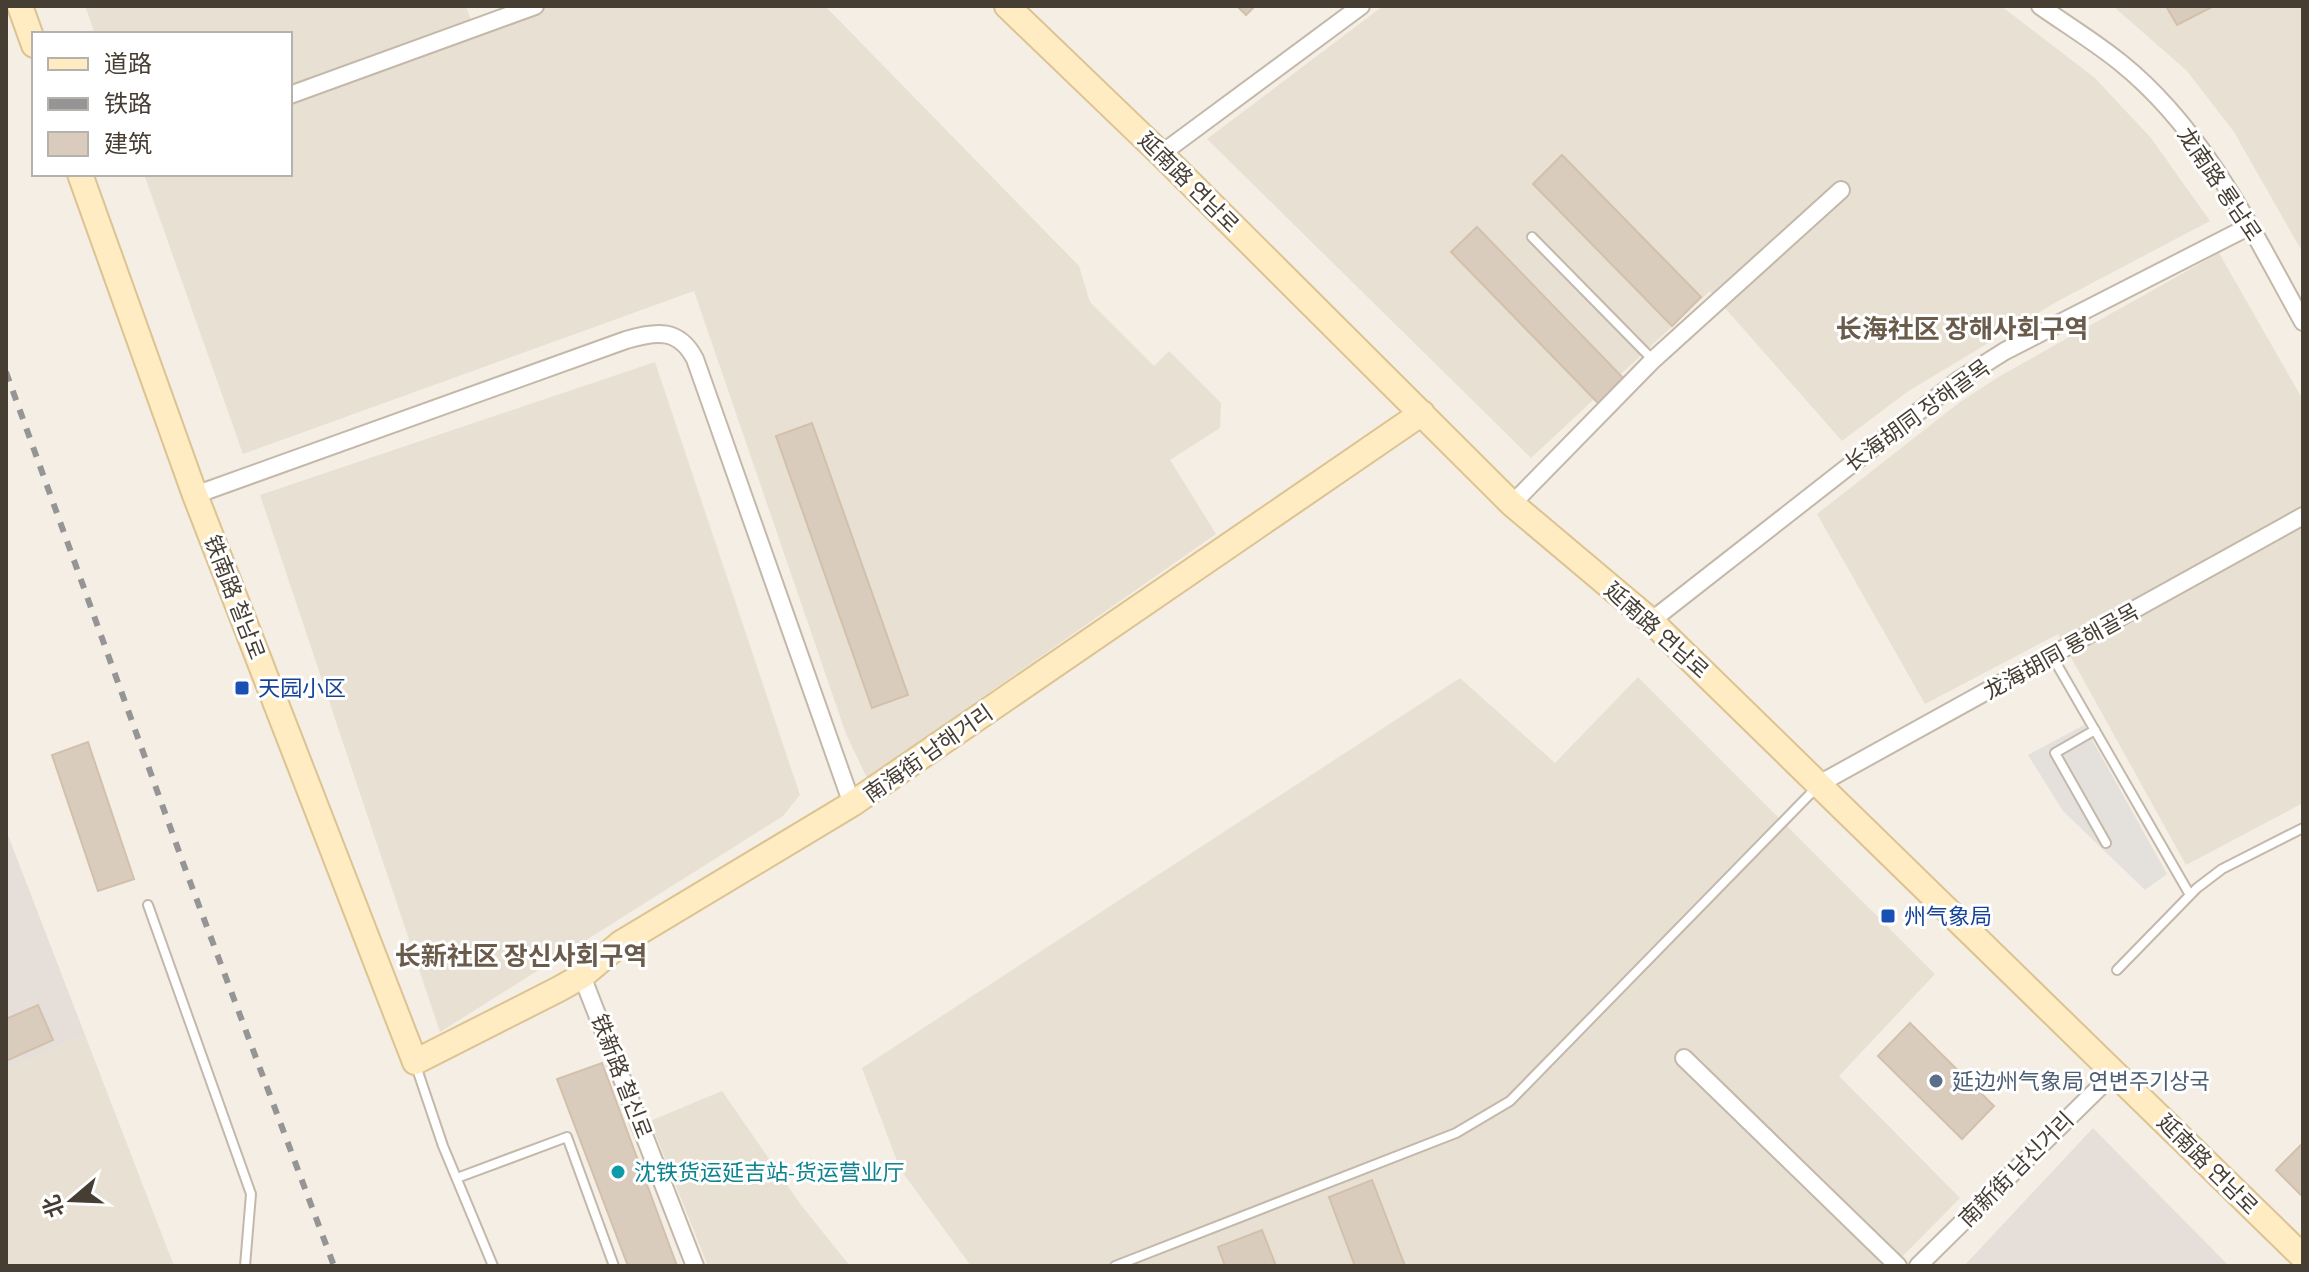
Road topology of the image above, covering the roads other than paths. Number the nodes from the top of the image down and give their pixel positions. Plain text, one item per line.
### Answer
1 (20, 6) edge
2 (535, 6) edge
3 (1007, 6) edge
4 (1361, 6) edge
5 (2040, 6) edge
6 (32, 39) edge
7 (292, 94) edge
8 (1161, 154) junction
9 (81, 176) edge
10 (1841, 190) dead end
11 (2250, 226) junction
12 (1532, 237) dead end
13 (2303, 322) edge
14 (1653, 360) junction
15 (1422, 413) junction
16 (195, 495) junction
17 (1512, 504) junction
18 (2303, 516) edge
19 (1651, 621) junction
20 (2052, 656) junction
21 (2095, 730) junction
22 (1819, 784) junction
23 (852, 804) junction
24 (2303, 828) edge
25 (2106, 843) dead end
26 (2190, 895) junction
27 (148, 905) dead end
28 (2117, 970) dead end
29 (582, 976) junction
30 (1684, 1058) dead end
31 (415, 1062) junction
32 (2115, 1072) junction
33 (457, 1178) junction
34 (2303, 1257) edge
35 (245, 1266) edge
36 (493, 1266) edge
37 (614, 1266) edge
38 (695, 1266) edge
39 (1115, 1266) edge
40 (1898, 1266) edge
41 (1918, 1266) edge

1 - 6 street
2 - 7 street
3 - 8 street, 延南路 연남로
4 - 8 street
5 - 11 street, 龙南路 룡남로
8 - 15 street, 延南路 연남로
9 - 16 street, 铁南路 철남로
10 - 14 street
11 - 13 street, 龙南路 룡남로
11 - 19 street, 长海胡同 장해골목
12 - 14 lane
14 - 17 street
15 - 17 street, 延南路 연남로
15 - 23 street, 南海街 남해거리
16 - 23 street
16 - 31 street, 铁南路 철남로
17 - 19 street, 延南路 연남로
18 - 20 street, 龙海胡同 룡해골목
19 - 22 street, 延南路 연남로
20 - 21 lane
20 - 22 street, 龙海胡同 룡해골목
21 - 25 lane
21 - 26 lane
22 - 32 street, 延南路 연남로
22 - 39 lane
23 - 29 street, 南海街 남해거리
24 - 26 lane
26 - 28 lane
27 - 35 lane
29 - 31 street, 南海街 남해거리
29 - 38 street, 铁新路 철신로
30 - 40 street
31 - 33 lane
32 - 34 street, 延南路 연남로
32 - 41 street, 南新街 남신거리
33 - 36 lane
33 - 37 lane

